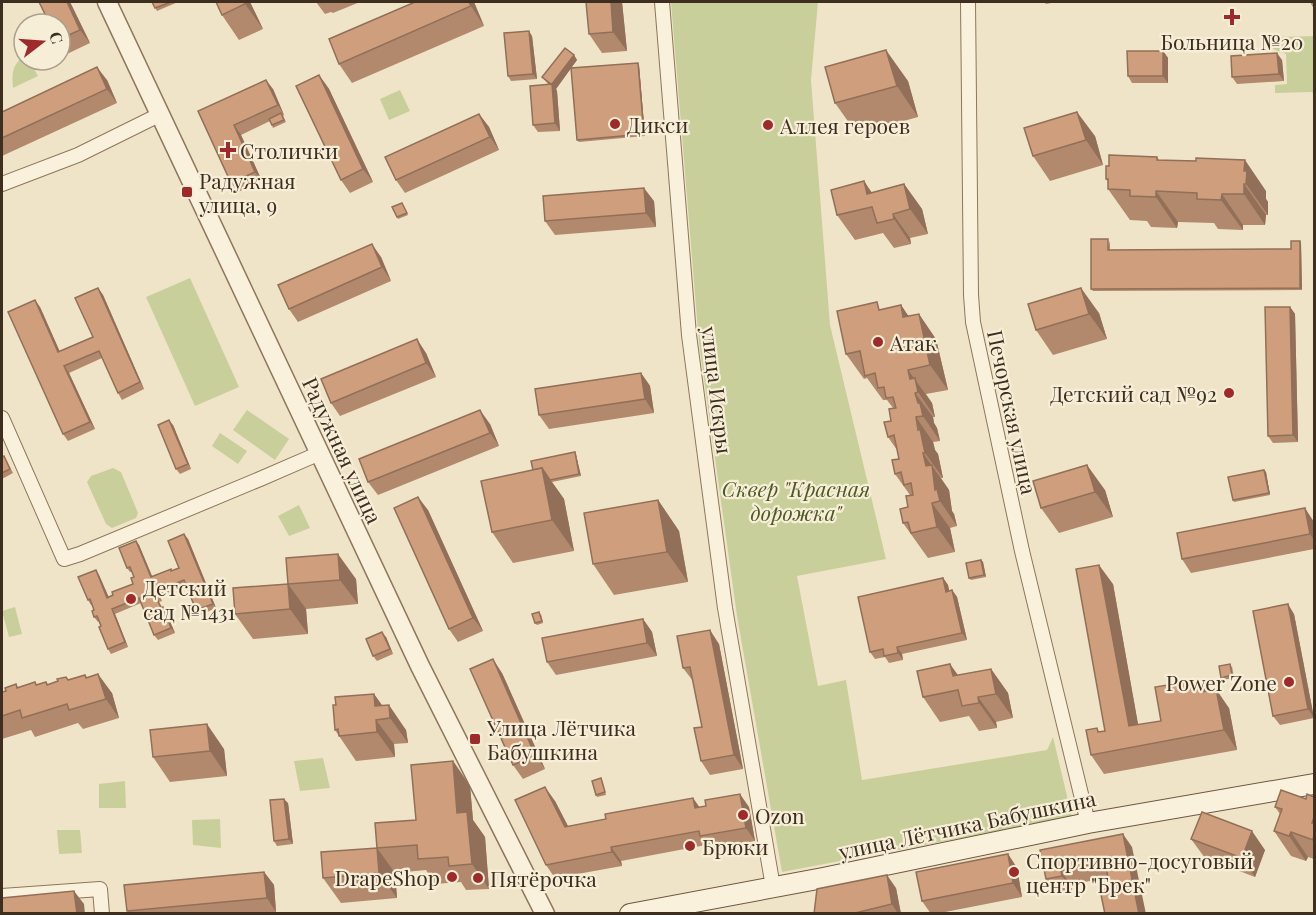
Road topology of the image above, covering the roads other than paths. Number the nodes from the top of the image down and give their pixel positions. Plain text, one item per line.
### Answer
1 (107, 2) edge
2 (662, 2) edge
3 (968, 2) edge
4 (160, 114) junction
5 (2, 184) edge
6 (2, 418) edge
7 (320, 453) junction
8 (1314, 784) edge
9 (1088, 823) junction
10 (772, 887) junction
11 (2, 896) edge
12 (102, 914) edge
13 (545, 914) edge
14 (630, 914) edge

1 - 4 street, Радужная улица
2 - 10 street, улица Искры
3 - 9 street, Печорская улица
4 - 5 street
4 - 7 street, Радужная улица
6 - 7 street
7 - 13 street, Радужная улица
8 - 9 main road, улица Лётчика Бабушкина
9 - 10 main road, улица Лётчика Бабушкина
10 - 14 main road, улица Лётчика Бабушкина
11 - 12 street

